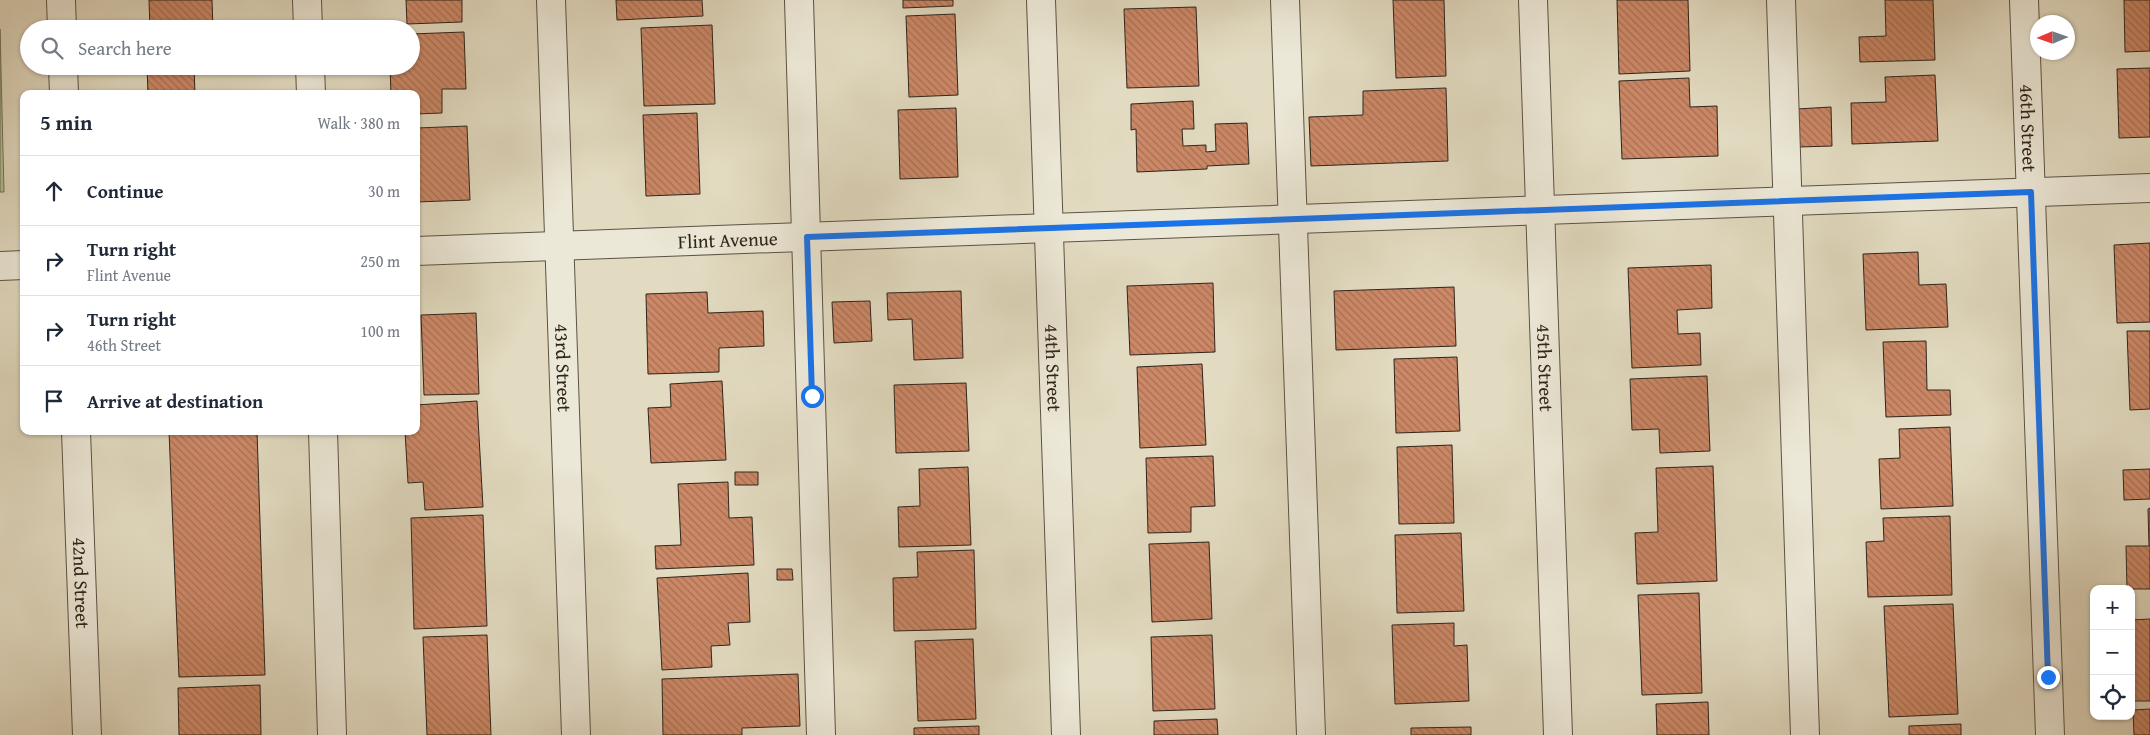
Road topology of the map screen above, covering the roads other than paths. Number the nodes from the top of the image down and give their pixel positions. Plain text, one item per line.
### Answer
1 (61, 0) edge
2 (307, 0) edge
3 (551, 0) edge
4 (799, 0) edge
5 (1041, 0) edge
6 (1285, 0) edge
7 (1533, 0) edge
8 (1781, 0) edge
9 (2024, 0) edge
10 (62, 20) edge
11 (308, 20) edge
12 (64, 75) edge
13 (310, 75) edge
14 (64, 90) edge
15 (311, 90) edge
16 (2150, 188) edge
17 (2031, 192) junction
18 (1788, 201) junction
19 (1540, 210) junction
20 (1292, 219) junction
21 (1048, 228) junction
22 (807, 237) junction
23 (559, 245) junction
24 (420, 251) edge
25 (20, 265) edge
26 (0, 266) edge
27 (76, 435) edge
28 (323, 435) edge
29 (87, 735) edge
30 (332, 735) edge
31 (576, 735) edge
32 (821, 735) edge
33 (1066, 735) edge
34 (1311, 735) edge
35 (1558, 735) edge
36 (1805, 735) edge
37 (2050, 735) edge

1 - 10 street
2 - 11 street
3 - 23 street, 43rd Street
4 - 22 street
5 - 21 street, 44th Street
6 - 20 street
7 - 19 street, 45th Street
8 - 18 street
9 - 17 street, 46th Street
12 - 14 street
13 - 15 street
16 - 17 street, Flint Avenue
17 - 18 street, Flint Avenue
17 - 37 street, 46th Street
18 - 19 street, Flint Avenue
18 - 36 street
19 - 20 street, Flint Avenue
19 - 35 street, 45th Street
20 - 21 street, Flint Avenue
20 - 34 street
21 - 22 street, Flint Avenue
21 - 33 street, 44th Street
22 - 23 street, Flint Avenue
22 - 32 street
23 - 24 street, Flint Avenue
23 - 31 street, 43rd Street
25 - 26 street
27 - 29 street, 42nd Street
28 - 30 street

